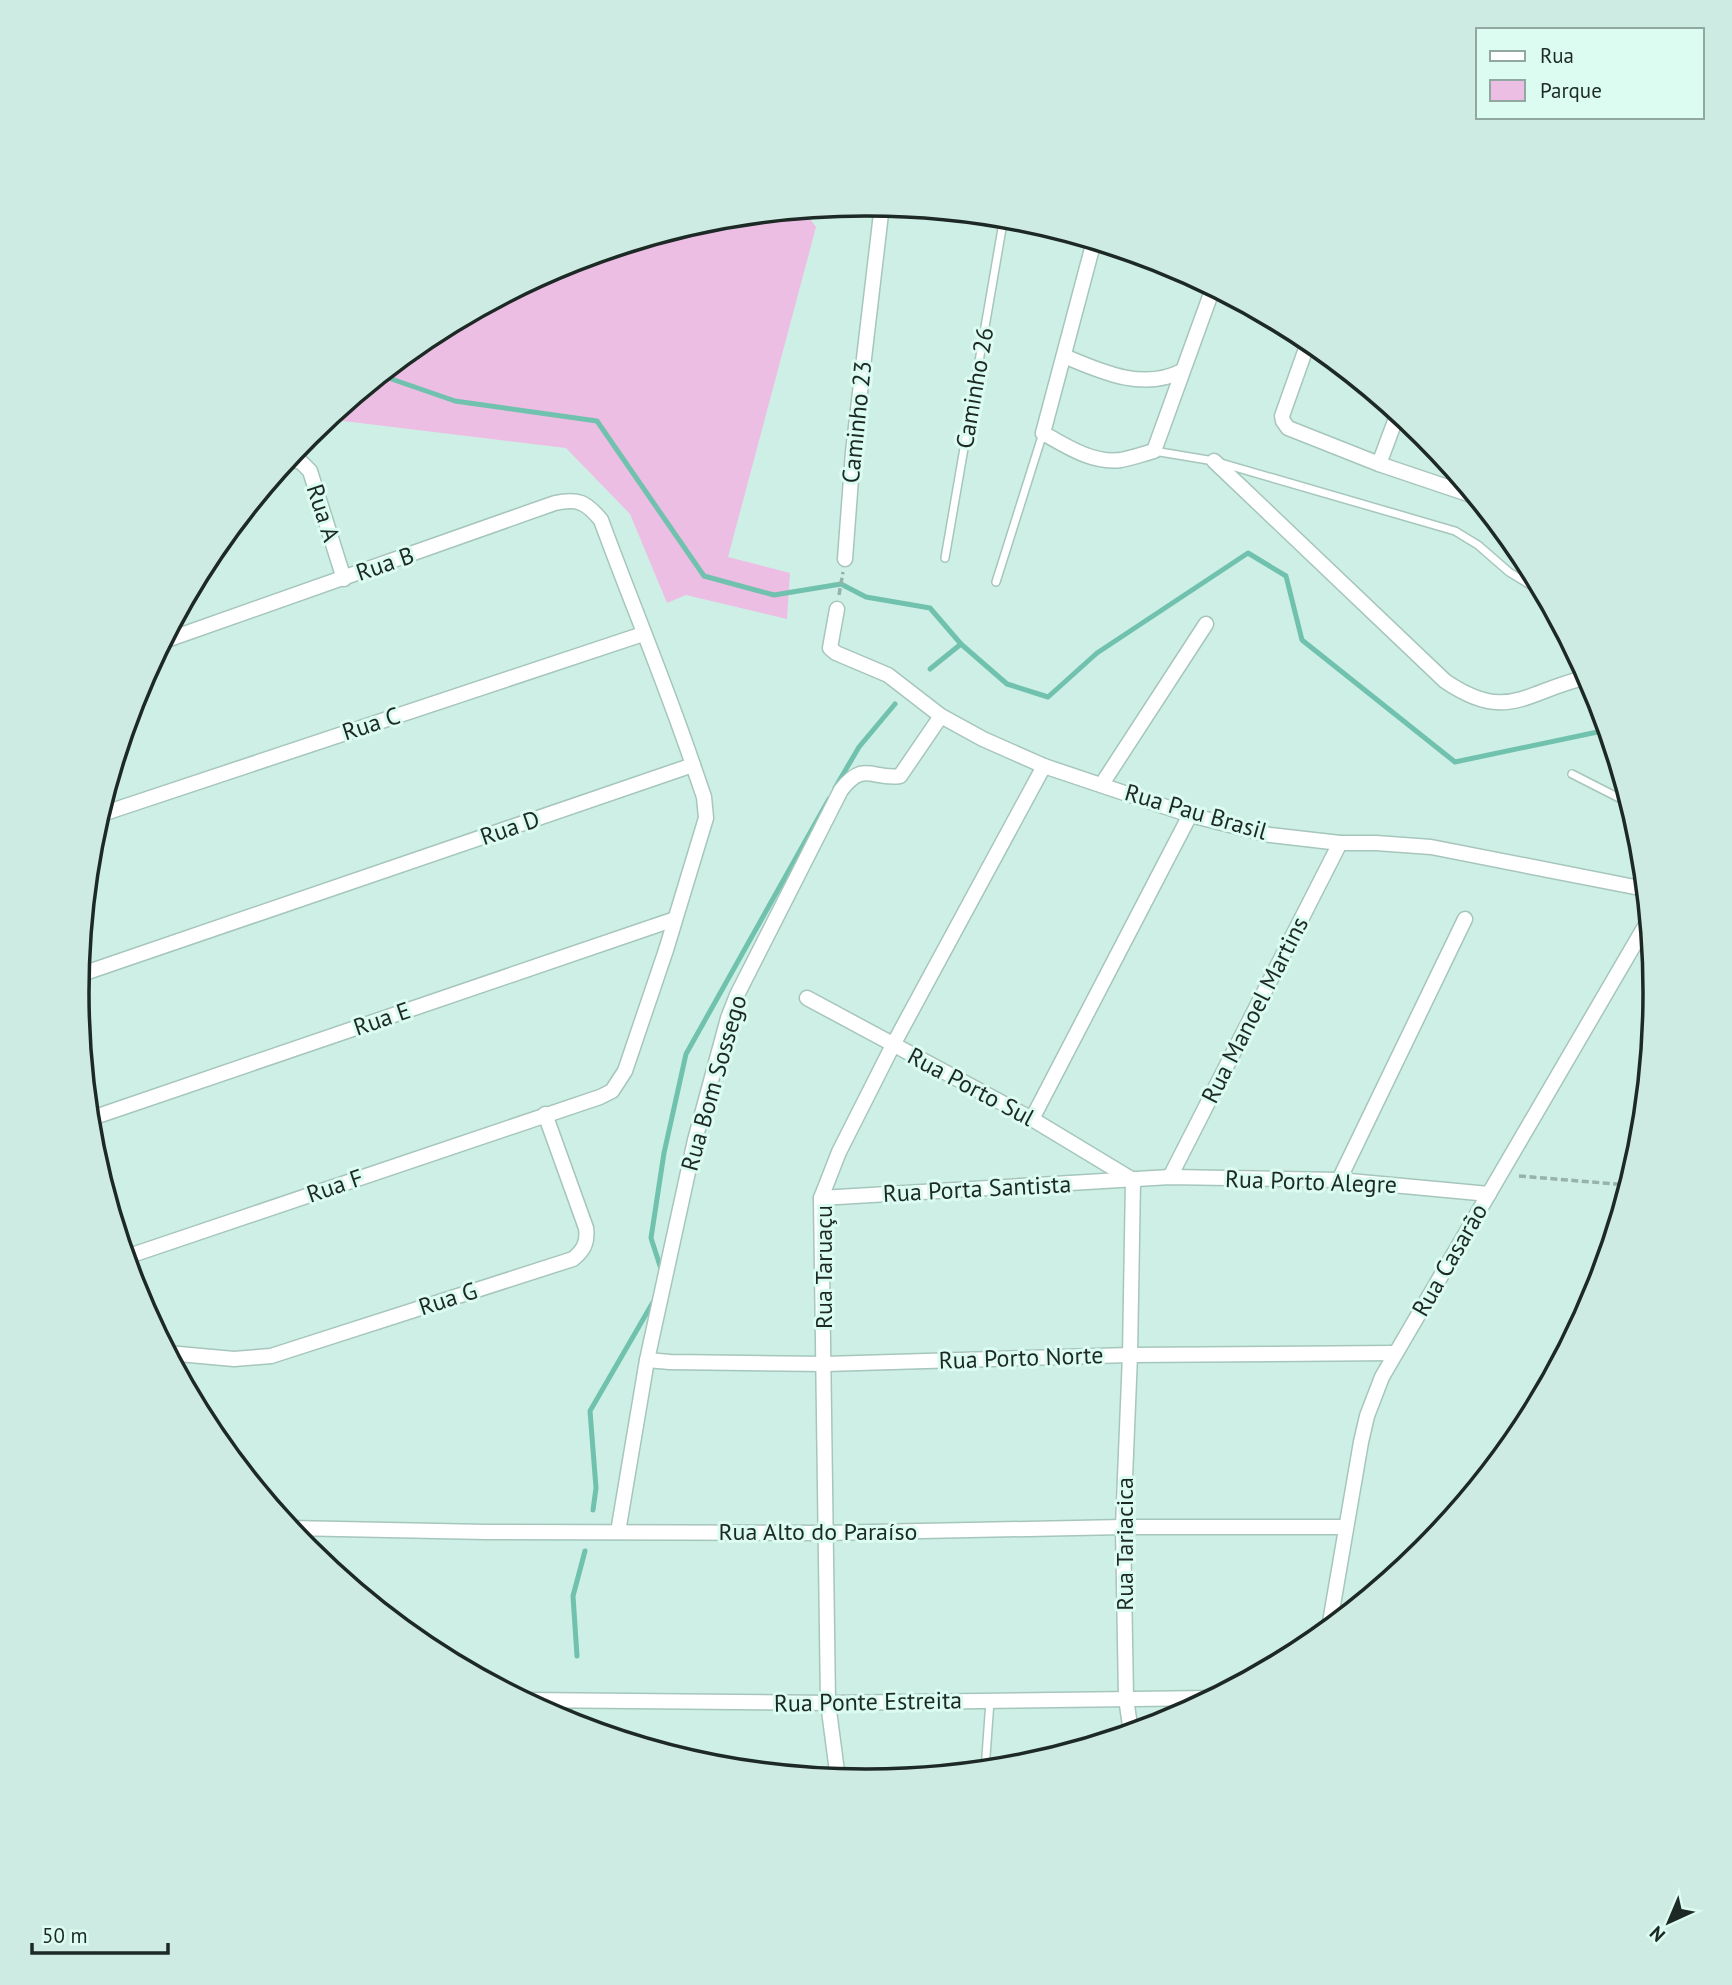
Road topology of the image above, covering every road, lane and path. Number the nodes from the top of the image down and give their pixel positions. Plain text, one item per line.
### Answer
1 (881, 216) edge
2 (1002, 228) edge
3 (1092, 250) edge
4 (1210, 296) edge
5 (1304, 351) edge
6 (1064, 356) junction
7 (1182, 371) junction
8 (1394, 424) edge
9 (1043, 433) junction
10 (1154, 451) junction
11 (1214, 461) junction
12 (299, 462) edge
13 (1379, 464) junction
14 (1458, 490) edge
15 (945, 558) dead end
16 (845, 559) joint
17 (344, 579) junction
18 (996, 582) dead end
19 (1525, 582) edge
20 (837, 609) joint
21 (1206, 624) dead end
22 (643, 634) junction
23 (176, 637) edge
24 (1577, 680) edge
25 (941, 716) junction
26 (693, 765) junction
27 (1044, 766) junction
28 (1572, 774) dead end
29 (1102, 784) junction
30 (1617, 797) edge
31 (111, 811) edge
32 (1190, 816) junction
33 (1340, 843) junction
34 (1635, 887) edge
35 (675, 919) junction
36 (1465, 919) dead end
37 (1640, 934) edge
38 (90, 971) edge
39 (807, 998) dead end
40 (893, 1045) junction
41 (545, 1114) junction
42 (99, 1115) edge
43 (1032, 1119) junction
44 (1500, 1174) junction
45 (1170, 1177) junction
46 (1133, 1180) junction
47 (1339, 1180) junction
48 (1618, 1184) edge
49 (1489, 1194) junction
50 (821, 1198) junction
51 (135, 1254) edge
52 (1395, 1353) junction
53 (179, 1354) edge
54 (1130, 1355) junction
55 (647, 1360) junction
56 (825, 1364) junction
57 (1123, 1527) junction
58 (1345, 1527) junction
59 (304, 1528) edge
60 (618, 1532) junction
61 (824, 1533) junction
62 (1331, 1615) edge
63 (1125, 1698) junction
64 (1190, 1698) edge
65 (990, 1699) junction
66 (547, 1700) edge
67 (828, 1703) junction
68 (1129, 1723) edge
69 (986, 1760) edge
70 (837, 1768) edge

1 - 16 street, Caminho 23
2 - 15 lane, Caminho 26
3 - 6 street
4 - 7 street
5 - 13 street
6 - 7 street
6 - 9 street
7 - 10 street
8 - 13 street
9 - 10 street
9 - 18 lane
10 - 11 lane
11 - 19 lane
11 - 24 street
12 - 17 street, Rua A
13 - 14 street
16 - 20 path
17 - 22 street, Rua B
17 - 23 street, Rua B
20 - 25 street, Rua Pau Brasil
21 - 29 street
22 - 26 street
22 - 31 street, Rua C
25 - 27 street, Rua Pau Brasil
25 - 55 street, Rua Bom Sossego
26 - 35 street
26 - 38 street, Rua D
27 - 29 street, Rua Pau Brasil
27 - 40 street, Rua Taruaçu
28 - 30 lane
29 - 32 street, Rua Pau Brasil
32 - 33 street, Rua Pau Brasil
32 - 43 street
33 - 34 street, Rua Pau Brasil
33 - 45 street, Rua Manoel Martins
35 - 41 street
35 - 42 street, Rua E
36 - 47 street
37 - 44 street, Rua Casarão
39 - 40 street, Rua Porto Sul
40 - 43 street, Rua Porto Sul
40 - 50 street, Rua Taruaçu
41 - 51 street, Rua F
41 - 53 street, Rua G
43 - 46 street, Rua Porto Sul
44 - 48 path
44 - 49 street, Rua Casarão
45 - 46 street, Rua Porto Alegre
45 - 47 street, Rua Porto Alegre
46 - 50 street, Rua Porta Santista
46 - 54 street, Rua Tariacica
47 - 49 street, Rua Porto Alegre
49 - 52 street, Rua Casarão
50 - 56 street, Rua Taruaçu
52 - 54 street, Rua Porto Norte
52 - 58 street, Rua Casarão
54 - 56 street, Rua Porto Norte
54 - 57 street, Rua Tariacica
55 - 56 street, Rua Porto Norte
55 - 60 street, Rua Bom Sossego
56 - 61 street, Rua Taruaçu
57 - 58 street, Rua Alto do Paraíso
57 - 61 street, Rua Alto do Paraíso
57 - 63 street, Rua Tariacica
58 - 62 street, Rua Casarão
59 - 60 street, Rua Alto do Paraíso
60 - 61 street, Rua Alto do Paraíso
61 - 67 street, Rua Taruaçu
63 - 64 street, Rua Ponte Estreita
63 - 65 street, Rua Ponte Estreita
63 - 68 street, Rua Tariacica
65 - 67 street, Rua Ponte Estreita
65 - 69 lane
66 - 67 street, Rua Ponte Estreita
67 - 70 street, Rua Taruaçu

